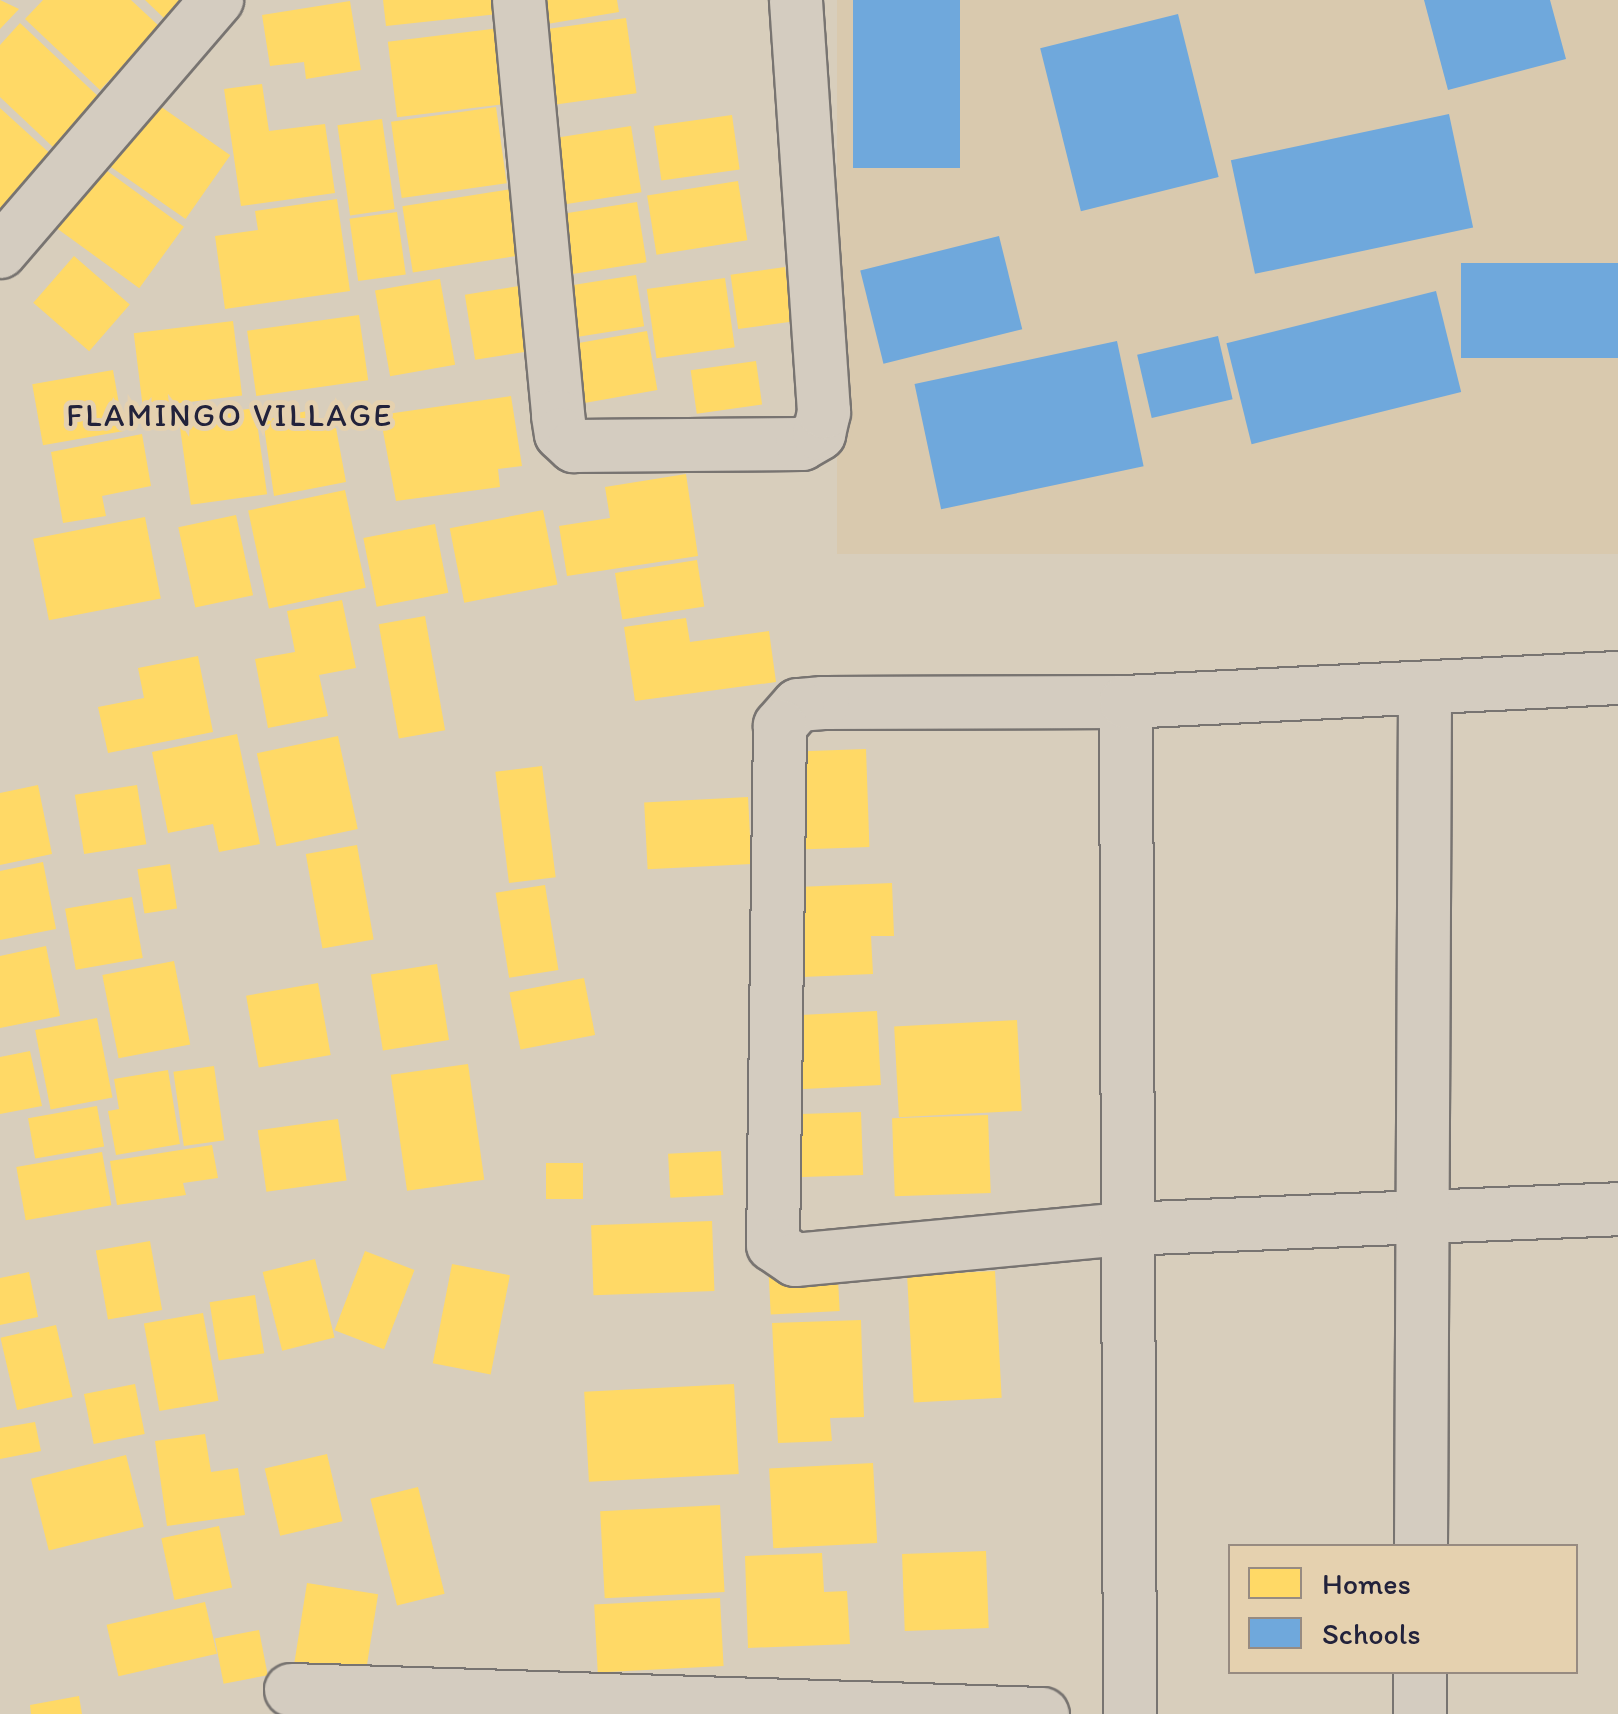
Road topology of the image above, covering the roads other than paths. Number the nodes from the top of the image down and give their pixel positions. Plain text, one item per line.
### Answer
1 (216, 0) edge
2 (518, 0) edge
3 (796, 0) edge
4 (0, 252) edge
5 (1618, 678) edge
6 (1425, 690) junction
7 (1126, 702) junction
8 (1618, 1209) edge
9 (1423, 1212) junction
10 (1126, 1228) junction
11 (1421, 1544) edge
12 (1420, 1674) edge
13 (291, 1690) dead end
14 (1042, 1714) edge
15 (1130, 1714) edge
16 (1420, 1714) edge

1 - 4 street
2 - 3 street
5 - 6 street
6 - 7 street
6 - 9 street
7 - 10 street
7 - 10 street
8 - 9 street
9 - 10 street
9 - 11 street
10 - 15 street
12 - 16 street
13 - 14 street

